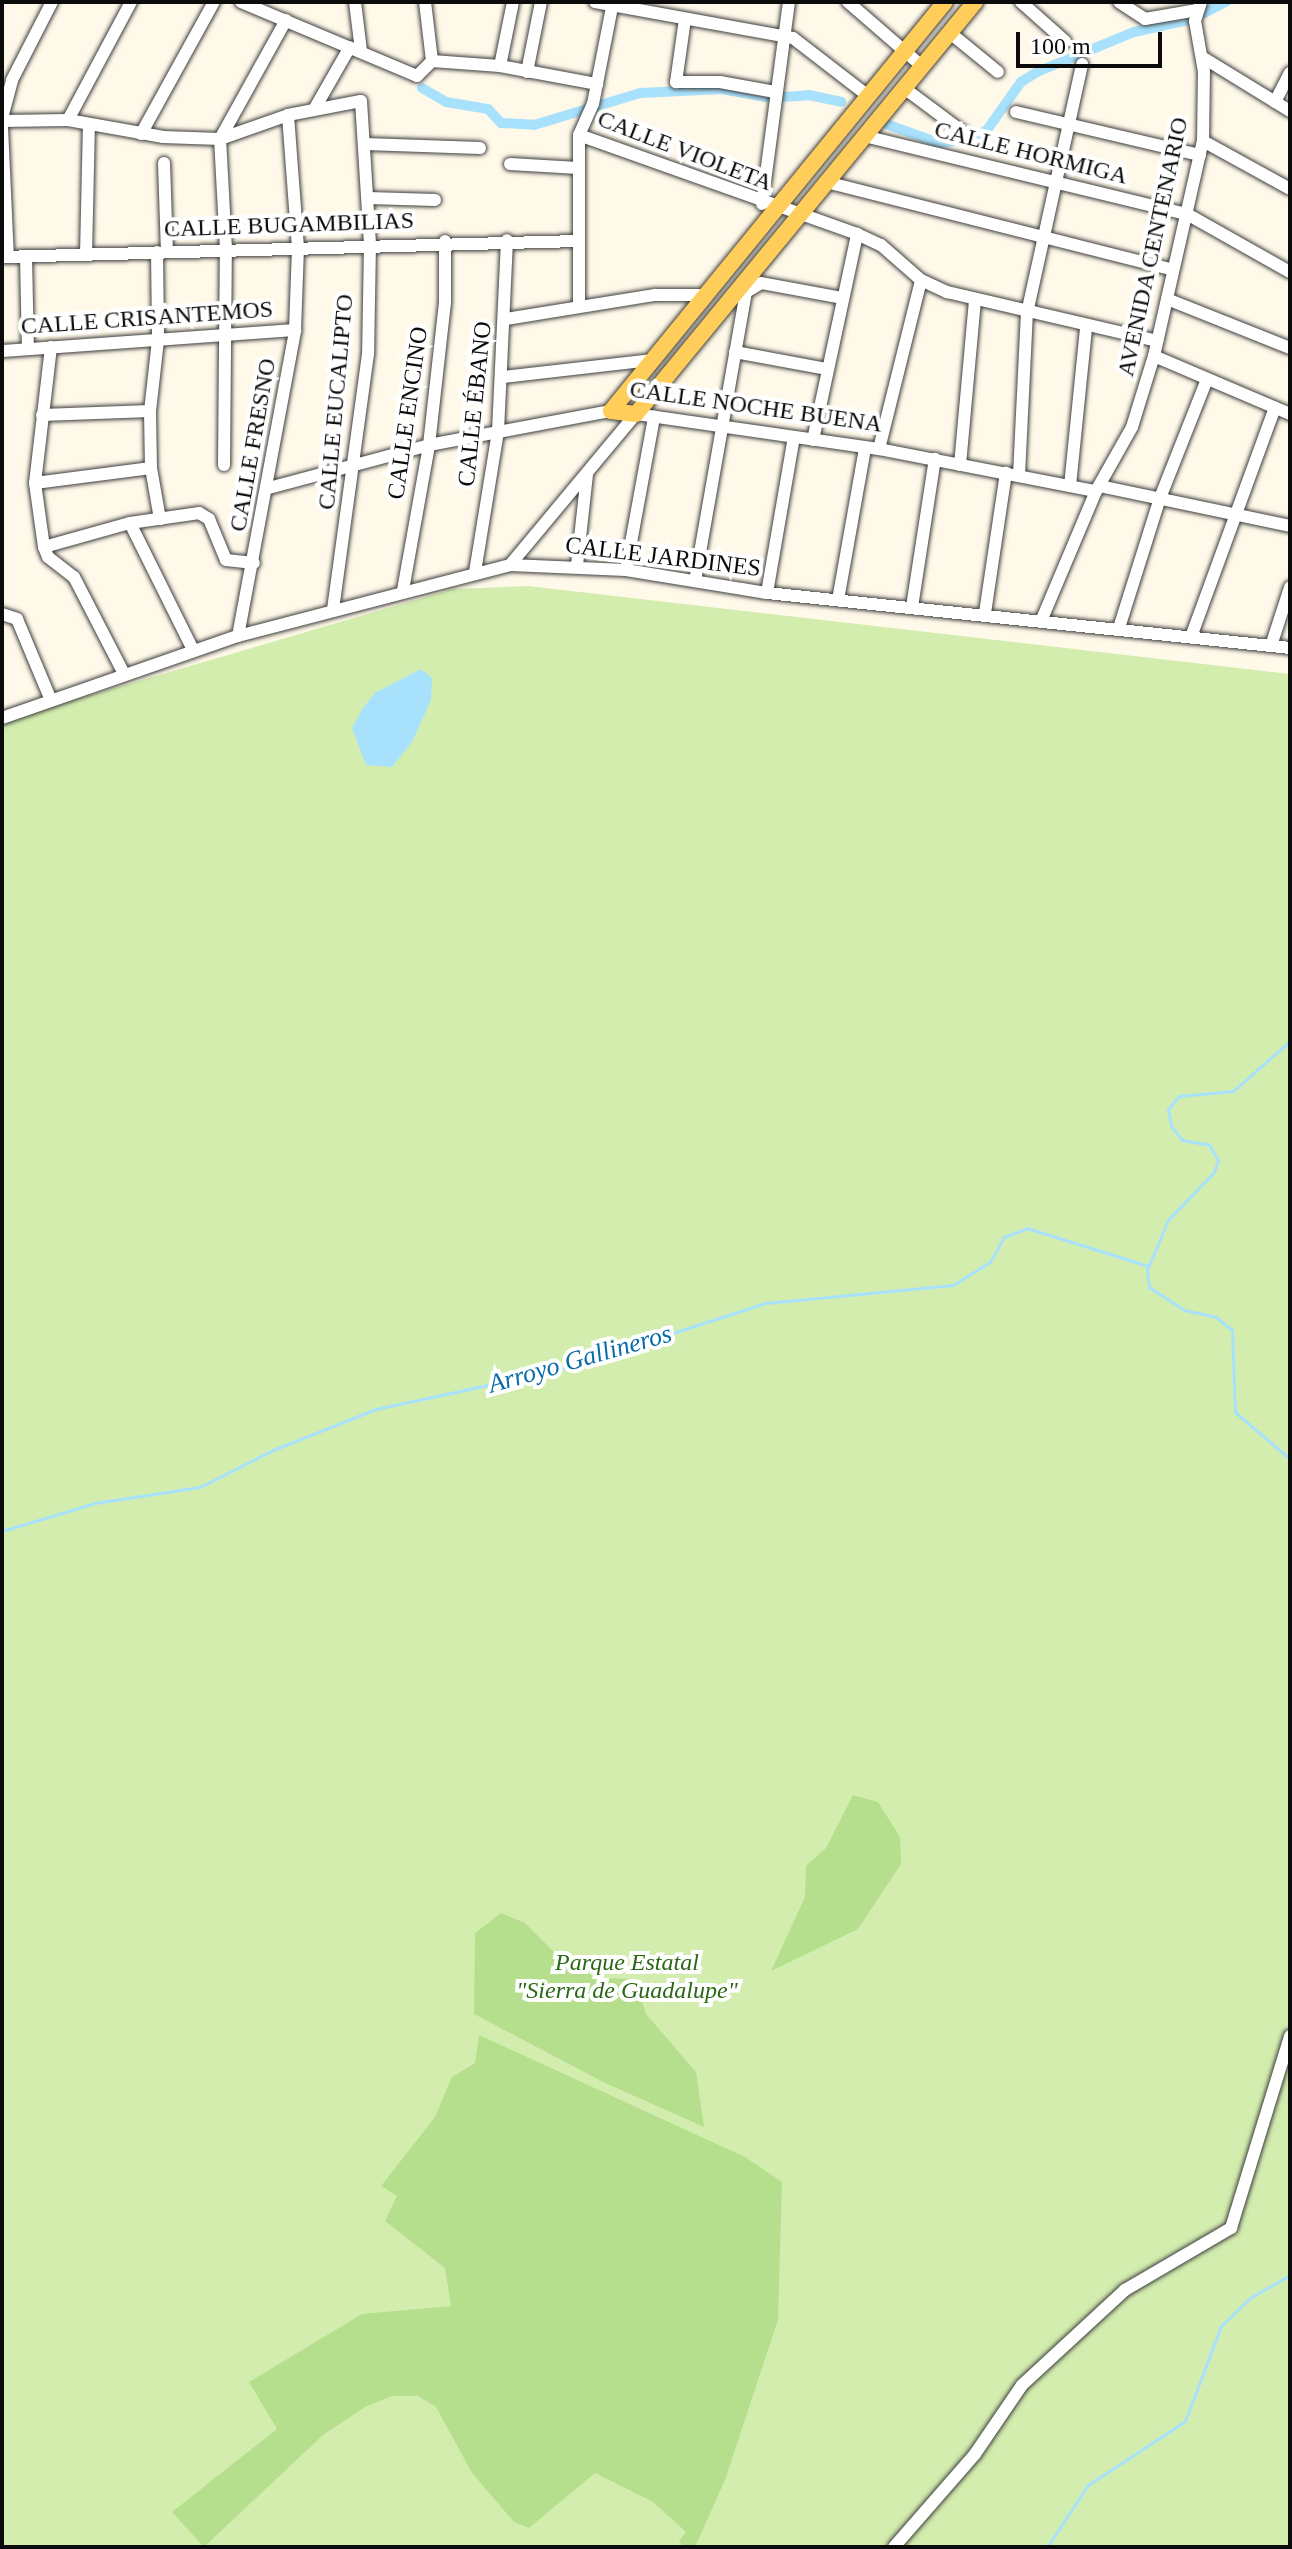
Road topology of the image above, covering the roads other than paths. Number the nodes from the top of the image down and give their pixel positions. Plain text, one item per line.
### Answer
1 (52, 2) edge
2 (131, 2) edge
3 (214, 2) edge
4 (241, 2) edge
5 (355, 2) edge
6 (425, 2) edge
7 (513, 2) edge
8 (541, 2) edge
9 (595, 2) edge
10 (789, 2) edge
11 (848, 2) edge
12 (945, 2) edge
13 (975, 2) edge
14 (1021, 2) edge
15 (1119, 2) edge
16 (612, 4) edge
17 (1199, 6) edge
18 (685, 19) junction
19 (286, 20) junction
20 (949, 32) junction
21 (783, 36) junction
22 (1065, 41) dead end
23 (355, 49) junction
24 (905, 50) junction
25 (1202, 57) junction
26 (432, 61) junction
27 (1082, 64) dead end
28 (500, 66) junction
29 (922, 66) junction
30 (527, 72) junction
31 (998, 72) dead end
32 (1290, 73) edge
33 (597, 84) junction
34 (904, 88) junction
35 (775, 92) junction
36 (868, 96) junction
37 (1275, 102) junction
38 (315, 108) junction
39 (1290, 111) edge
40 (1016, 112) dead end
41 (288, 115) junction
42 (2, 119) edge
43 (68, 120) junction
44 (89, 125) junction
45 (1068, 125) junction
46 (2, 127) edge
47 (580, 129) junction
48 (963, 132) dead end
49 (141, 134) junction
50 (864, 136) junction
51 (220, 139) junction
52 (1203, 141) junction
53 (365, 144) junction
54 (480, 148) dead end
55 (1200, 155) junction
56 (164, 163) dead end
57 (510, 164) dead end
58 (578, 168) junction
59 (1056, 181) junction
60 (826, 182) junction
61 (1290, 189) edge
62 (4, 190) edge
63 (368, 198) junction
64 (435, 200) dead end
65 (769, 206) junction
66 (1187, 214) junction
67 (799, 215) junction
68 (857, 234) junction
69 (1044, 237) junction
70 (507, 240) junction
71 (445, 241) junction
72 (579, 241) junction
73 (370, 244) junction
74 (298, 248) junction
75 (226, 249) junction
76 (162, 252) junction
77 (86, 255) junction
78 (5, 257) edge
79 (26, 257) junction
80 (1173, 270) junction
81 (1290, 272) edge
82 (921, 280) junction
83 (706, 295) junction
84 (843, 298) junction
85 (1167, 299) junction
86 (975, 301) junction
87 (579, 306) junction
88 (1027, 313) junction
89 (506, 319) junction
90 (1086, 328) junction
91 (295, 330) junction
92 (226, 335) junction
93 (158, 340) junction
94 (1157, 341) junction
95 (51, 347) junction
96 (1290, 348) edge
97 (28, 349) junction
98 (2, 351) edge
99 (735, 352) junction
100 (1154, 356) junction
101 (653, 360) junction
102 (827, 369) junction
103 (503, 377) junction
104 (1207, 379) junction
105 (1275, 408) junction
106 (150, 411) junction
107 (611, 411) junction
108 (636, 414) junction
109 (1290, 414) edge
110 (42, 415) junction
111 (654, 417) junction
112 (723, 426) junction
113 (498, 431) junction
114 (794, 437) junction
115 (813, 440) junction
116 (429, 445) junction
117 (872, 448) junction
118 (935, 459) junction
119 (357, 462) junction
120 (224, 465) dead end
121 (960, 465) junction
122 (151, 468) junction
123 (587, 474) junction
124 (1012, 474) junction
125 (35, 483) junction
126 (1070, 486) junction
127 (269, 488) junction
128 (1098, 489) junction
129 (1160, 498) junction
130 (1236, 515) junction
131 (160, 519) junction
132 (130, 523) junction
133 (1290, 526) edge
134 (44, 547) junction
135 (254, 563) junction
136 (510, 565) junction
137 (577, 565) junction
138 (626, 570) junction
139 (475, 572) junction
140 (695, 581) junction
141 (1290, 587) edge
142 (403, 590) junction
143 (767, 593) junction
144 (838, 600) junction
145 (912, 607) junction
146 (333, 608) junction
147 (985, 613) junction
148 (2, 614) edge
149 (1042, 619) junction
150 (1119, 628) junction
151 (238, 636) junction
152 (1191, 637) junction
153 (1271, 646) junction
154 (1290, 648) edge
155 (193, 650) junction
156 (123, 672) junction
157 (50, 698) junction
158 (2, 718) edge
159 (1290, 2036) edge
160 (894, 2547) edge

1 - 42 street
2 - 43 street
3 - 49 street
4 - 19 street
5 - 23 street
6 - 26 street
7 - 28 street
8 - 30 street
9 - 16 street
10 - 21 street
11 - 24 street
12 - 24 main road
13 - 20 main road
14 - 22 street
15 - 17 street
16 - 18 street
16 - 33 street
17 - 25 street, AVENIDA CENTENARIO
18 - 21 street
18 - 35 street
19 - 23 street
19 - 51 street
20 - 29 main road
20 - 31 street
21 - 35 street
21 - 36 street
23 - 26 street
23 - 38 street
24 - 29 street
24 - 36 main road
25 - 37 street
25 - 52 street, AVENIDA CENTENARIO
26 - 28 street
27 - 45 street
28 - 30 street
29 - 34 main road
30 - 33 street
32 - 37 street
33 - 47 street
34 - 48 street
34 - 50 main road
35 - 65 street
36 - 65 main road
37 - 39 street
38 - 41 street
38 - 53 street, CALLE EUCALIPTO
40 - 45 street
41 - 51 street
41 - 74 street, CALLE FRESNO
42 - 43 street
43 - 44 street
44 - 49 street
44 - 77 street
45 - 55 street
45 - 59 street
46 - 62 street
47 - 58 street
47 - 65 street, CALLE VIOLETA
49 - 51 street
50 - 59 street, CALLE HORMIGA
50 - 60 main road
51 - 75 street
52 - 55 street, AVENIDA CENTENARIO
52 - 61 street
53 - 54 street
53 - 63 street, CALLE EUCALIPTO
55 - 66 street, AVENIDA CENTENARIO
56 - 76 street
57 - 58 street
58 - 72 street
59 - 66 street, CALLE HORMIGA
59 - 69 street
60 - 67 main road
60 - 69 street
62 - 78 street
63 - 64 street
63 - 73 street, CALLE EUCALIPTO
65 - 67 street, CALLE VIOLETA
65 - 83 main road
66 - 80 street, AVENIDA CENTENARIO
66 - 81 street, CALLE HORMIGA
67 - 68 street, CALLE VIOLETA
67 - 108 main road
68 - 82 street, CALLE VIOLETA
68 - 84 street
69 - 80 street
69 - 88 street
70 - 71 street, CALLE BUGAMBILIAS
70 - 72 street, CALLE BUGAMBILIAS
70 - 89 street, CALLE ÉBANO
71 - 73 street, CALLE BUGAMBILIAS
71 - 116 street, CALLE ENCINO
72 - 87 street
73 - 74 street, CALLE BUGAMBILIAS
73 - 119 street, CALLE EUCALIPTO
74 - 75 street, CALLE BUGAMBILIAS
74 - 91 street, CALLE FRESNO
75 - 76 street, CALLE BUGAMBILIAS
75 - 92 street
76 - 77 street, CALLE BUGAMBILIAS
76 - 93 street
77 - 79 street, CALLE BUGAMBILIAS
78 - 79 street, CALLE BUGAMBILIAS
79 - 97 street
80 - 85 street, AVENIDA CENTENARIO
82 - 86 street, CALLE VIOLETA
82 - 117 street
83 - 87 street
83 - 101 main road
84 - 99 street
84 - 102 street
85 - 94 street, AVENIDA CENTENARIO
85 - 96 street
86 - 88 street, CALLE VIOLETA
86 - 121 street
87 - 89 street
88 - 90 street, CALLE VIOLETA
88 - 124 street
89 - 103 street, CALLE ÉBANO
90 - 94 street, CALLE VIOLETA
90 - 126 street
91 - 92 street, CALLE CRISANTEMOS
91 - 127 street, CALLE FRESNO
92 - 93 street, CALLE CRISANTEMOS
92 - 120 street
93 - 95 street, CALLE CRISANTEMOS
93 - 106 street
94 - 100 street, AVENIDA CENTENARIO
95 - 97 street, CALLE CRISANTEMOS
95 - 110 street
97 - 98 street, CALLE CRISANTEMOS
99 - 102 street
99 - 112 street
100 - 104 street
100 - 128 street, AVENIDA CENTENARIO
101 - 103 street
101 - 107 main road
102 - 115 street
103 - 113 street, CALLE ÉBANO
104 - 105 street
104 - 129 street
105 - 109 street
105 - 130 street
106 - 110 street
106 - 122 street
107 - 108 main road, CALLE NOCHE BUENA
107 - 113 street, CALLE NOCHE BUENA
108 - 111 street, CALLE NOCHE BUENA
108 - 123 street
110 - 125 street
111 - 112 street, CALLE NOCHE BUENA
111 - 138 street
112 - 114 street, CALLE NOCHE BUENA
112 - 140 street
113 - 116 street, CALLE NOCHE BUENA
113 - 139 street, CALLE ÉBANO
114 - 115 street, CALLE NOCHE BUENA
114 - 143 street
115 - 117 street, CALLE NOCHE BUENA
116 - 119 street, CALLE NOCHE BUENA
116 - 142 street, CALLE ENCINO
117 - 118 street, CALLE NOCHE BUENA
117 - 144 street
118 - 121 street, CALLE NOCHE BUENA
118 - 145 street
119 - 127 street, CALLE NOCHE BUENA
119 - 146 street, CALLE EUCALIPTO
121 - 124 street, CALLE NOCHE BUENA
122 - 125 street
122 - 131 street
123 - 136 street
123 - 137 street
124 - 126 street, CALLE NOCHE BUENA
124 - 147 street
125 - 134 street
126 - 128 street, CALLE NOCHE BUENA
127 - 135 street, CALLE FRESNO
128 - 129 street, CALLE NOCHE BUENA
128 - 149 street, AVENIDA CENTENARIO
129 - 130 street, CALLE NOCHE BUENA
129 - 150 street
130 - 133 street, CALLE NOCHE BUENA
130 - 152 street
131 - 132 street
131 - 135 street
132 - 134 street
132 - 155 street
134 - 156 street
135 - 151 street, CALLE FRESNO
136 - 137 street, CALLE JARDINES
136 - 139 street, CALLE JARDINES
137 - 138 street, CALLE JARDINES
138 - 140 street, CALLE JARDINES
139 - 142 street, CALLE JARDINES
140 - 143 street, CALLE JARDINES
141 - 153 street
142 - 146 street, CALLE JARDINES
143 - 144 street, CALLE JARDINES
144 - 145 street, CALLE JARDINES
145 - 147 street, CALLE JARDINES
146 - 151 street, CALLE JARDINES
147 - 149 street, CALLE JARDINES
148 - 157 street
149 - 150 street, CALLE JARDINES
150 - 152 street, CALLE JARDINES
151 - 155 street, CALLE JARDINES
152 - 153 street, CALLE JARDINES
153 - 154 street, CALLE JARDINES
155 - 156 street, CALLE JARDINES
156 - 157 street, CALLE JARDINES
157 - 158 street, CALLE JARDINES
159 - 160 street

